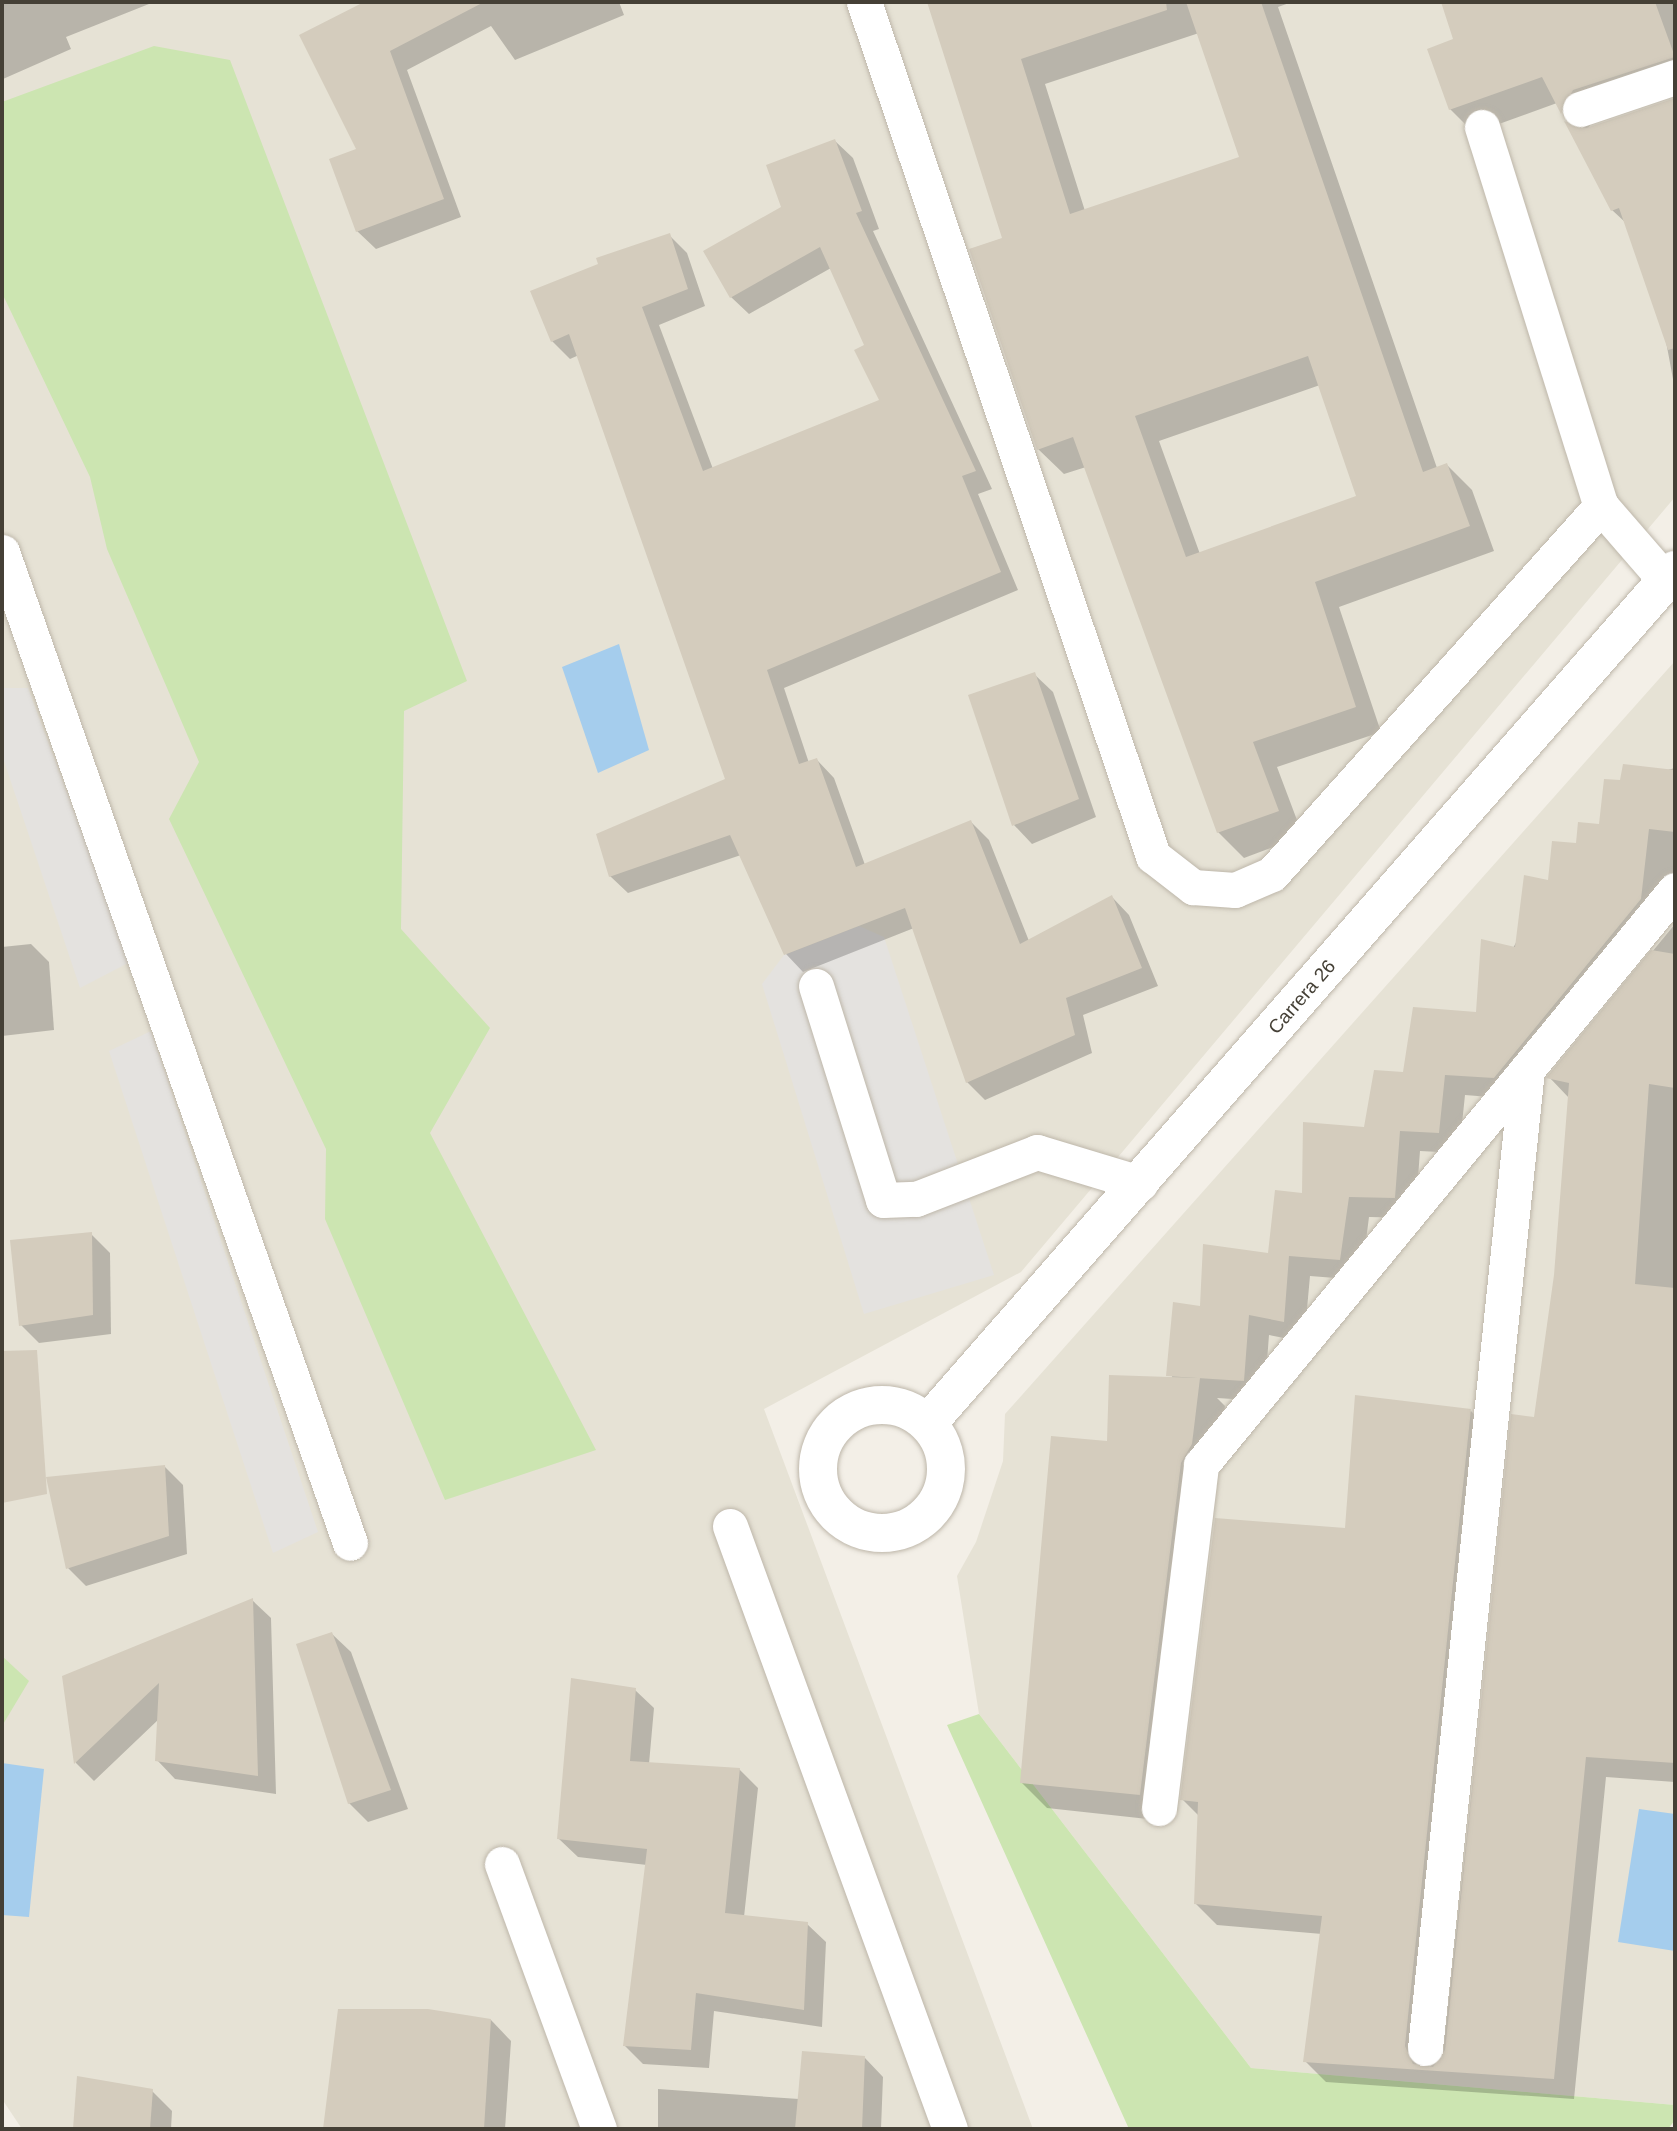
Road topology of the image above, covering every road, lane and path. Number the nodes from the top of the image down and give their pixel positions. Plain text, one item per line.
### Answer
1 (864, 2) edge
2 (1675, 77) edge
3 (1580, 109) dead end
4 (1482, 127) dead end
5 (1601, 506) junction
6 (2, 552) edge
7 (1671, 575) edge
8 (1675, 890) edge
9 (816, 986) dead end
10 (1527, 1070) junction
11 (1140, 1183) junction
12 (928, 1423) dead end
13 (730, 1526) dead end
14 (350, 1543) dead end
15 (1159, 1808) dead end
16 (502, 1864) dead end
17 (1425, 2048) dead end
18 (599, 2129) edge
19 (950, 2129) edge

1 - 5 lane
2 - 3 lane
4 - 5 lane
5 - 7 lane
6 - 14 lane
7 - 11 street, Carrera 26
8 - 10 lane
9 - 11 lane
10 - 15 lane
10 - 17 lane
11 - 12 street, Carrera 26
13 - 19 lane
16 - 18 lane

